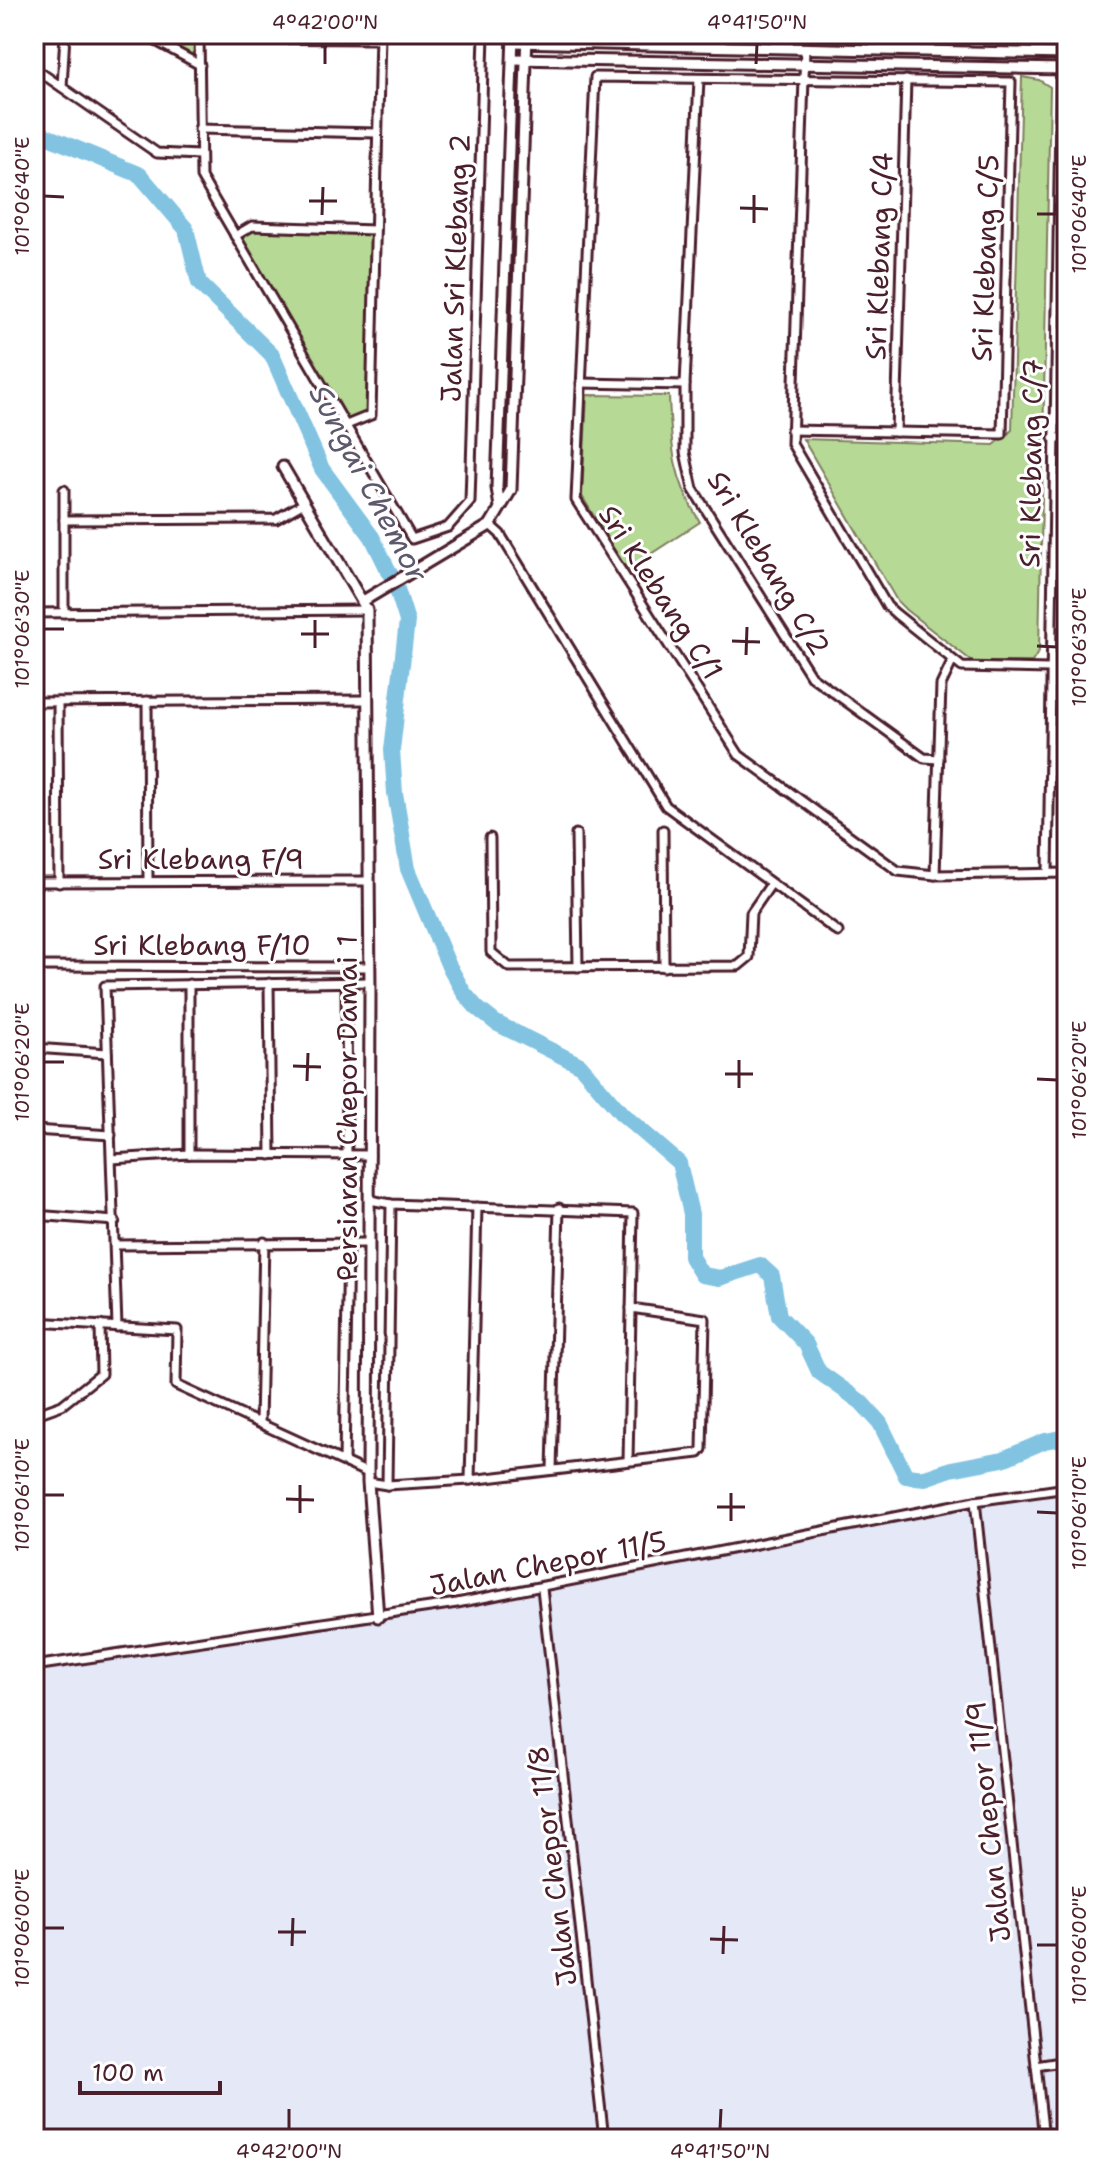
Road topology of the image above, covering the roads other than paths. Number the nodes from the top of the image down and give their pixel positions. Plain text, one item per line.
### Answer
1 (65, 34) edge
2 (143, 34) edge
3 (484, 34) edge
4 (290, 35) edge
5 (199, 36) edge
6 (380, 37) edge
7 (513, 38) edge
8 (527, 38) edge
9 (805, 48) junction
10 (1064, 54) edge
11 (513, 59) junction
12 (526, 59) junction
13 (804, 64) junction
14 (200, 65) junction
15 (34, 68) edge
16 (1064, 69) edge
17 (803, 78) junction
18 (699, 79) junction
19 (906, 80) junction
20 (62, 87) junction
21 (199, 129) junction
22 (377, 133) junction
23 (199, 155) junction
24 (375, 230) junction
25 (235, 236) junction
26 (581, 383) junction
27 (685, 385) junction
28 (344, 426) junction
29 (791, 430) junction
30 (896, 432) junction
31 (1053, 438) junction
32 (1067, 438) edge
33 (283, 467) dead end
34 (64, 490) dead end
35 (304, 503) junction
36 (500, 507) junction
37 (64, 520) junction
38 (490, 525) junction
39 (365, 605) junction
40 (34, 613) edge
41 (64, 613) junction
42 (952, 662) junction
43 (1049, 669) junction
44 (368, 700) junction
45 (147, 701) junction
46 (34, 702) edge
47 (58, 702) junction
48 (939, 759) junction
49 (663, 830) dead end
50 (576, 834) dead end
51 (490, 838) dead end
52 (1048, 873) junction
53 (1067, 873) edge
54 (935, 875) junction
55 (148, 880) junction
56 (369, 881) junction
57 (34, 882) edge
58 (59, 883) junction
59 (771, 884) junction
60 (838, 932) dead end
61 (34, 966) edge
62 (369, 967) junction
63 (578, 967) junction
64 (664, 967) junction
65 (370, 982) junction
66 (269, 983) junction
67 (346, 983) junction
68 (189, 984) junction
69 (34, 1048) edge
70 (107, 1053) junction
71 (34, 1130) edge
72 (111, 1135) junction
73 (189, 1154) junction
74 (271, 1155) junction
75 (347, 1155) junction
76 (370, 1155) junction
77 (112, 1159) junction
78 (370, 1200) junction
79 (391, 1204) junction
80 (477, 1207) junction
81 (559, 1208) junction
82 (34, 1215) edge
83 (115, 1221) junction
84 (264, 1242) junction
85 (348, 1243) junction
86 (369, 1243) junction
87 (116, 1245) junction
88 (631, 1308) junction
89 (34, 1322) edge
90 (100, 1325) junction
91 (117, 1327) junction
92 (34, 1415) edge
93 (260, 1423) junction
94 (344, 1461) junction
95 (628, 1461) junction
96 (552, 1470) junction
97 (368, 1478) junction
98 (470, 1480) junction
99 (387, 1485) junction
100 (1067, 1488) edge
101 (975, 1501) junction
102 (542, 1588) junction
103 (378, 1617) junction
104 (34, 1666) edge
105 (1067, 2061) edge
106 (1036, 2066) junction
107 (604, 2139) edge
108 (1044, 2139) edge

1 - 20 street
2 - 14 street
3 - 28 street, Jalan Sri Klebang 2
4 - 5 street
4 - 6 street
5 - 14 street
6 - 22 street
7 - 8 street
7 - 11 street
8 - 9 street
8 - 12 street
9 - 10 street
9 - 13 street
10 - 16 street, Sri Klebang C/7
11 - 12 street
11 - 36 street
12 - 13 street
12 - 36 street
13 - 16 street
13 - 17 street
14 - 21 street
15 - 20 street
16 - 31 street, Sri Klebang C/7
17 - 18 street
17 - 19 street
17 - 29 street
18 - 26 street, Sri Klebang C/1
18 - 27 street, Sri Klebang C/2
19 - 30 street, Sri Klebang C/4
19 - 30 street, Sri Klebang C/5
20 - 23 street
21 - 22 street
21 - 23 street
22 - 24 street
23 - 25 street
24 - 25 street
24 - 28 street
25 - 28 street
26 - 27 street
26 - 54 street, Sri Klebang C/1
27 - 48 street, Sri Klebang C/2
29 - 30 street
29 - 42 street
31 - 32 street
31 - 43 street, Sri Klebang C/7
33 - 35 street
34 - 37 street
35 - 37 street
35 - 39 street
36 - 38 street
37 - 41 street
38 - 39 street
38 - 59 street
39 - 41 street
39 - 44 street, Persiaran Chepor Damai 1
40 - 41 street
42 - 43 street
42 - 48 street
43 - 52 street, Sri Klebang C/7
44 - 45 street
44 - 56 street, Persiaran Chepor Damai 1
45 - 47 street
45 - 55 street
46 - 47 street
47 - 58 street
48 - 54 street
49 - 64 street
50 - 63 street
51 - 63 street
52 - 53 street, Sri Klebang C/1
52 - 54 street, Sri Klebang C/1
55 - 56 street, Sri Klebang F/9
55 - 58 street, Sri Klebang F/9
56 - 62 street, Persiaran Chepor Damai 1
57 - 58 street, Sri Klebang F/9
59 - 60 street
59 - 64 street
61 - 62 street, Sri Klebang F/10
62 - 65 street, Persiaran Chepor Damai 1
63 - 64 street
65 - 67 street
65 - 76 street, Persiaran Chepor Damai 1
66 - 67 street
66 - 68 street
66 - 74 street
67 - 75 street
68 - 70 street
68 - 73 street
69 - 70 street
70 - 72 street
71 - 72 street
72 - 77 street
73 - 74 street
73 - 77 street
74 - 75 street
75 - 76 street
76 - 78 street, Persiaran Chepor Damai 1
77 - 83 street
78 - 79 street
78 - 86 street, Persiaran Chepor Damai 1
79 - 80 street
79 - 99 street
80 - 81 street
80 - 98 street
81 - 88 street
81 - 96 street
82 - 83 street
83 - 87 street
84 - 85 street
84 - 87 street
84 - 93 street
85 - 86 street
85 - 94 street
86 - 97 street, Persiaran Chepor Damai 1
87 - 91 street
88 - 95 street
88 - 95 street
89 - 90 street
90 - 91 street
90 - 92 street
91 - 93 street
93 - 94 street
94 - 97 street
95 - 96 street
96 - 98 street
97 - 99 street
97 - 103 street, Persiaran Chepor Damai 1
98 - 99 street
100 - 101 street, Jalan Chepor 11/5
101 - 102 street, Jalan Chepor 11/5
101 - 106 street, Jalan Chepor 11/9
102 - 103 street, Jalan Chepor 11/5
102 - 107 street, Jalan Chepor 11/8
103 - 104 street, Jalan Chepor 11/5
105 - 106 street
106 - 108 street, Jalan Chepor 11/9

